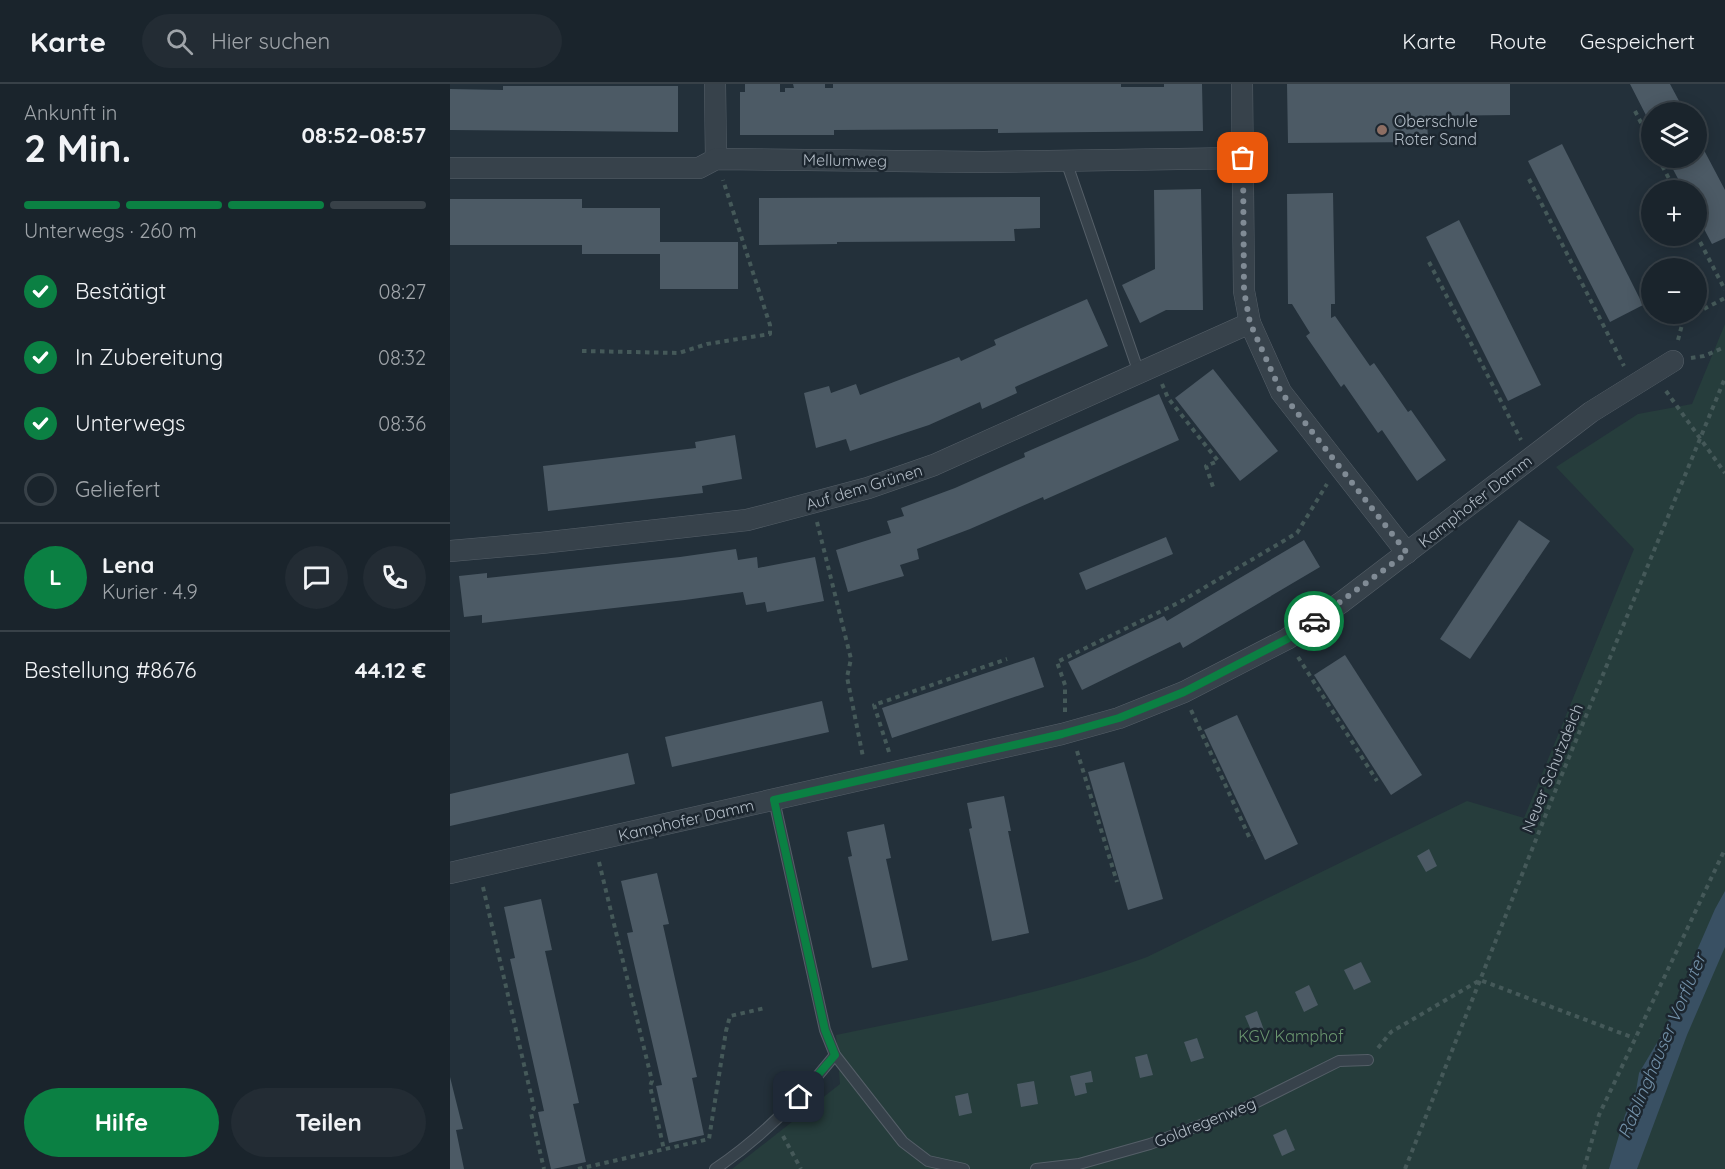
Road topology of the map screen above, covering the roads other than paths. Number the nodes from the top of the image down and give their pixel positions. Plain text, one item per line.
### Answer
1 (715, 84) edge
2 (1242, 84) edge
3 (1243, 158) junction
4 (716, 159) junction
5 (1065, 161) junction
6 (450, 168) edge
7 (1250, 323) junction
8 (1673, 361) road end
9 (1146, 369) junction
10 (450, 551) edge
11 (1407, 553) junction
12 (774, 800) junction
13 (450, 873) edge
14 (835, 1055) junction
15 (1368, 1060) road end
16 (715, 1169) edge
17 (964, 1169) edge
18 (1036, 1169) edge

1 - 4 street
2 - 3 street
3 - 5 street, Mellumweg
3 - 7 street
4 - 5 street, Mellumweg
4 - 6 street, Mellumweg
5 - 9 lane
7 - 9 street, Auf dem Grünen
7 - 11 street
8 - 11 street, Kamphofer Damm
9 - 10 street, Auf dem Grünen
11 - 12 street, Kamphofer Damm
12 - 13 street, Kamphofer Damm
12 - 14 lane
14 - 16 lane
14 - 17 lane
15 - 18 lane, Goldregenweg

